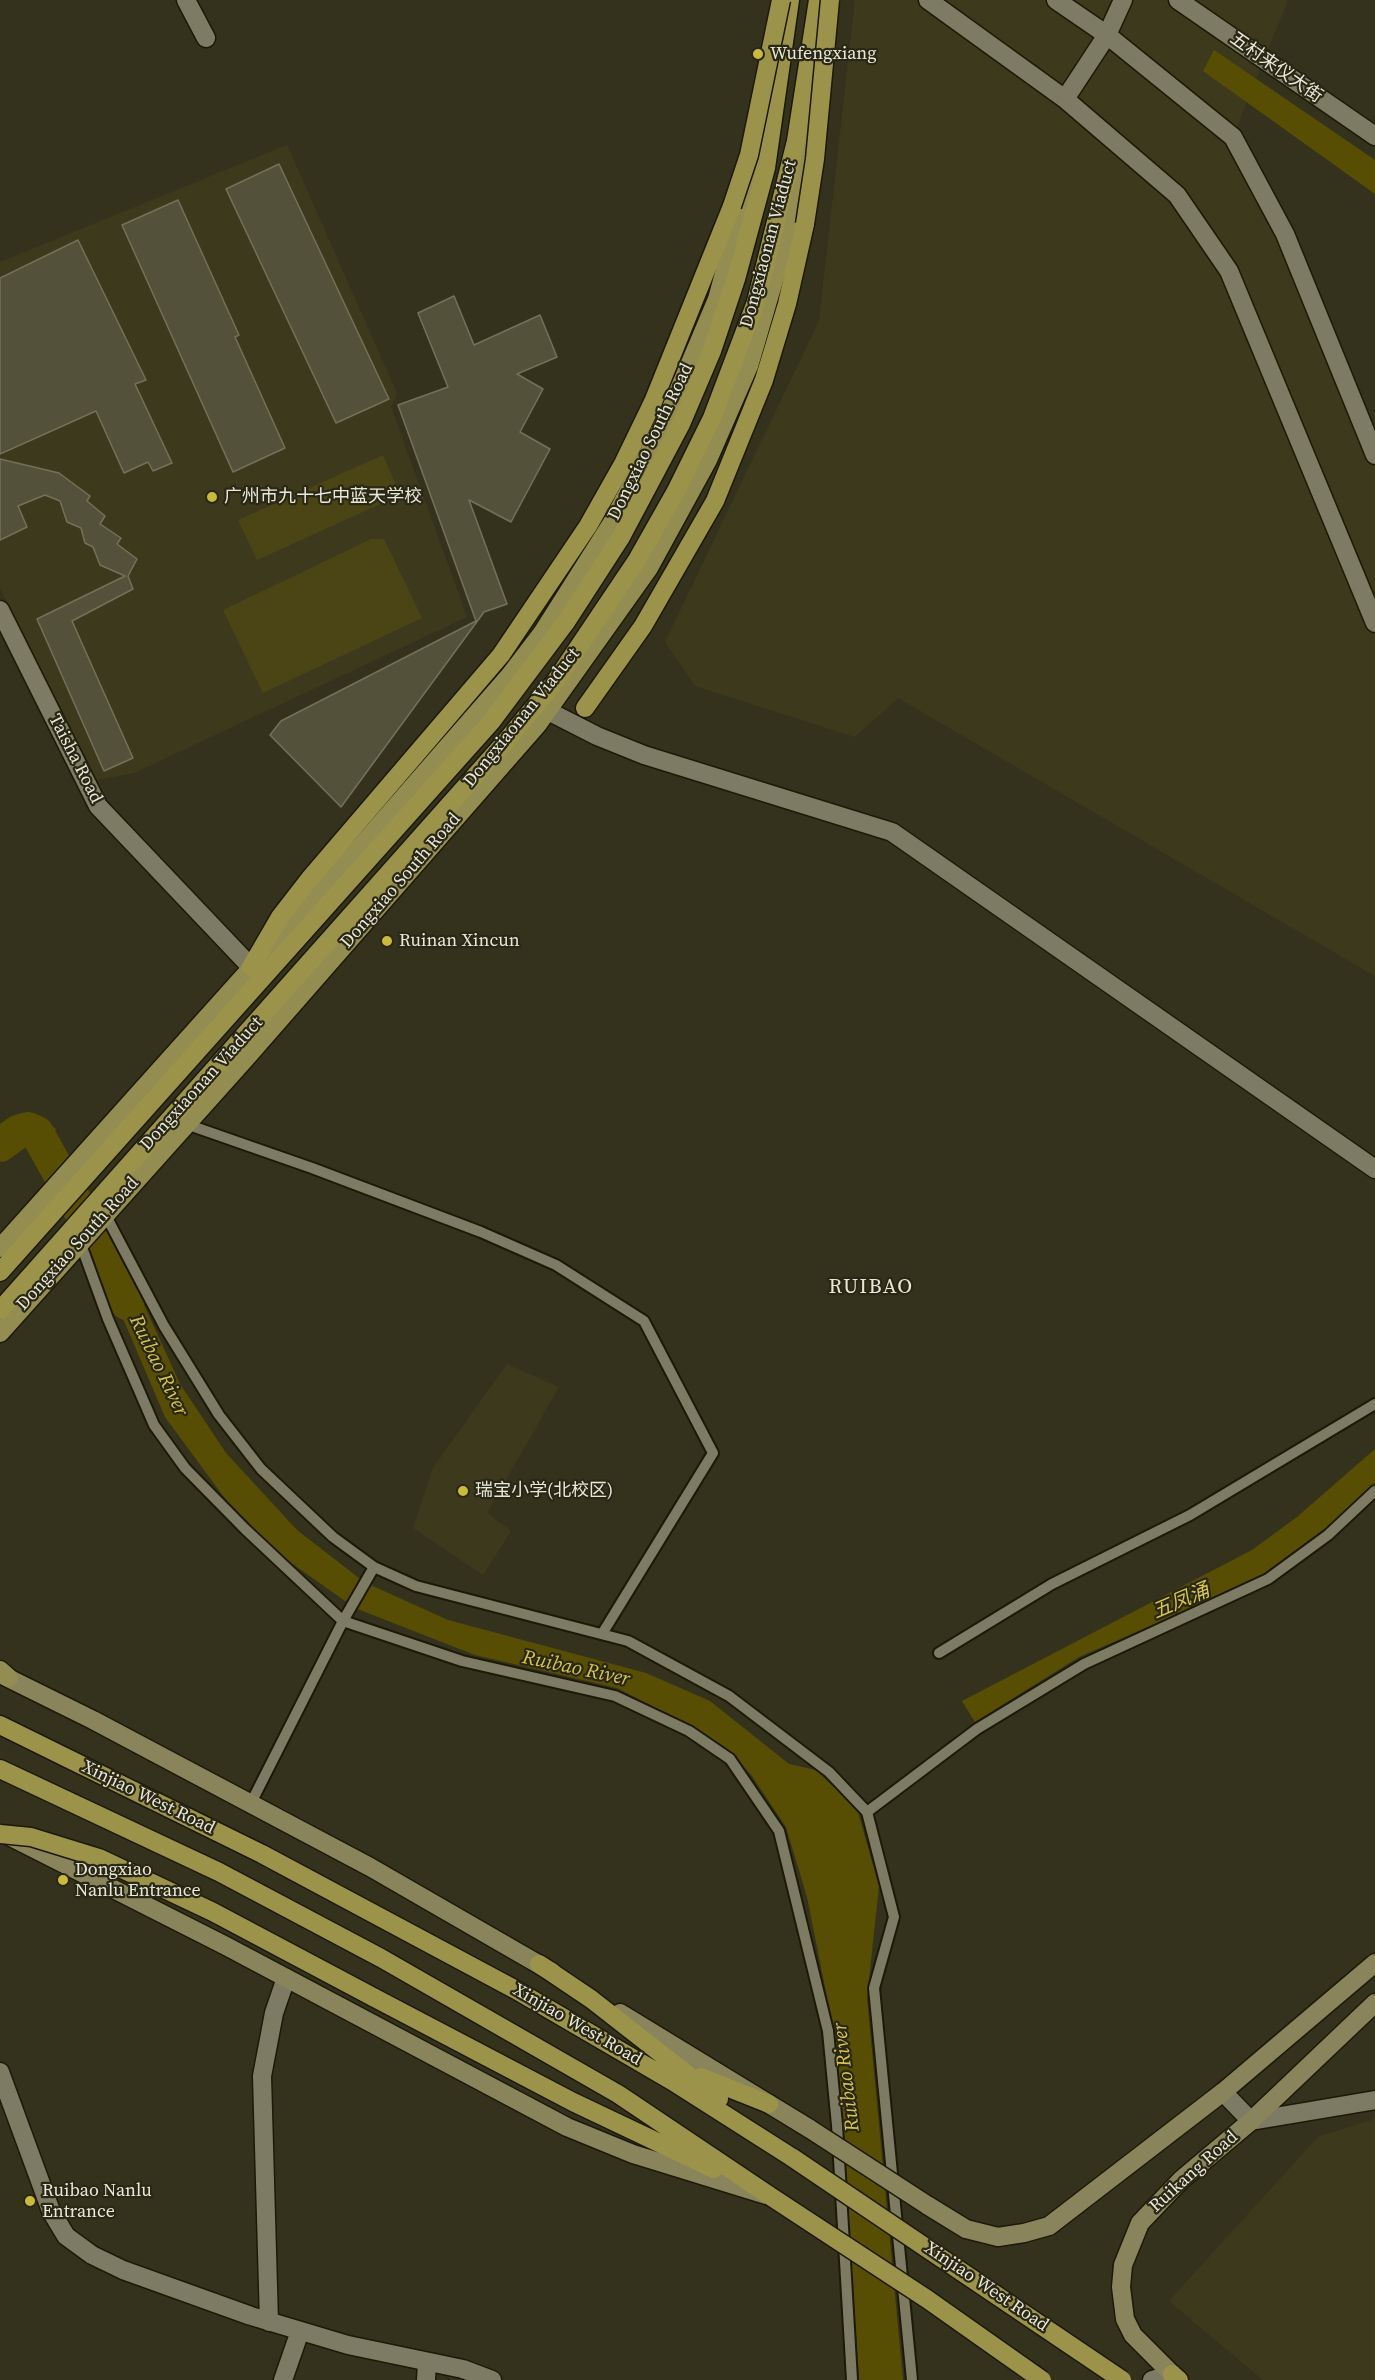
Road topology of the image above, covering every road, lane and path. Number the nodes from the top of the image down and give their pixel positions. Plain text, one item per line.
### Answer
1 (186, 0) edge
2 (781, 0) edge
3 (790, 0) edge
4 (818, 0) edge
5 (828, 0) edge
6 (928, 0) edge
7 (1056, 0) edge
8 (1123, 0) edge
9 (1178, 0) edge
10 (1107, 35) junction
11 (206, 38) dead end
12 (1065, 99) junction
13 (1375, 136) edge
14 (1375, 454) edge
15 (0, 610) edge
16 (1375, 623) edge
17 (585, 708) dead end
18 (548, 711) junction
19 (251, 967) junction
20 (186, 1124) junction
21 (1375, 1169) edge
22 (105, 1214) junction
23 (80, 1242) junction
24 (0, 1248) edge
25 (0, 1272) edge
26 (0, 1310) edge
27 (0, 1333) edge
28 (1375, 1404) edge
29 (1375, 1491) edge
30 (374, 1567) junction
31 (343, 1621) junction
32 (602, 1634) junction
33 (939, 1653) dead end
34 (2, 1675) edge
35 (0, 1725) edge
36 (0, 1769) edge
37 (251, 1803) junction
38 (867, 1812) junction
39 (0, 1833) edge
40 (1375, 1963) edge
41 (539, 1964) junction
42 (286, 1978) junction
43 (1375, 2003) edge
44 (586, 2030) junction
45 (682, 2069) junction
46 (0, 2072) edge
47 (1223, 2092) junction
48 (1375, 2100) edge
49 (769, 2104) junction
50 (1251, 2121) junction
51 (793, 2158) junction
52 (770, 2196) junction
53 (269, 2322) junction
54 (300, 2331) junction
55 (427, 2371) edge
56 (1173, 2378) edge
57 (283, 2380) edge
58 (492, 2380) edge
59 (852, 2380) edge
60 (912, 2380) edge
61 (1042, 2380) edge
62 (1122, 2380) edge
63 (1152, 2380) edge

1 - 11 street
2 - 19 highway, bridge
2 - 19 main road, Dongxiao South Road
3 - 25 highway, Dongxiaonan Viaduct
4 - 26 highway, Dongxiaonan Viaduct
5 - 17 highway, bridge
5 - 18 main road, Dongxiao South Road
6 - 12 street
7 - 10 street
8 - 10 street
9 - 13 street, 五村来仪大街
10 - 12 street
10 - 14 street
12 - 16 street
15 - 19 street, Taisha Road
18 - 20 main road, Dongxiao South Road
18 - 21 street
19 - 24 main road, Dongxiao South Road
20 - 22 main road, Dongxiao South Road
20 - 32 lane
22 - 23 main road, Dongxiao South Road
22 - 30 lane
23 - 27 main road, Dongxiao South Road
23 - 31 lane
28 - 33 lane
29 - 38 lane
30 - 31 lane
30 - 32 lane
31 - 37 lane
31 - 59 lane
32 - 38 lane
34 - 37 main road
35 - 44 highway, Xinjiao West Road
36 - 52 highway, Xinjiao West Road
37 - 41 main road
38 - 60 lane
39 - 42 main road
39 - 52 highway, bridge
40 - 47 main road
41 - 45 highway
41 - 49 main road
42 - 52 main road
42 - 53 street
43 - 50 main road, Ruikang Road
44 - 45 highway
44 - 51 highway, Xinjiao West Road
45 - 49 highway
45 - 51 highway
46 - 53 street
47 - 49 main road, bridge
47 - 50 street
48 - 50 street
50 - 56 main road, Ruikang Road
51 - 62 highway, Xinjiao West Road, bridge
52 - 61 highway, Xinjiao West Road, bridge
53 - 54 street
54 - 55 street
54 - 57 street
55 - 58 street
56 - 63 street

